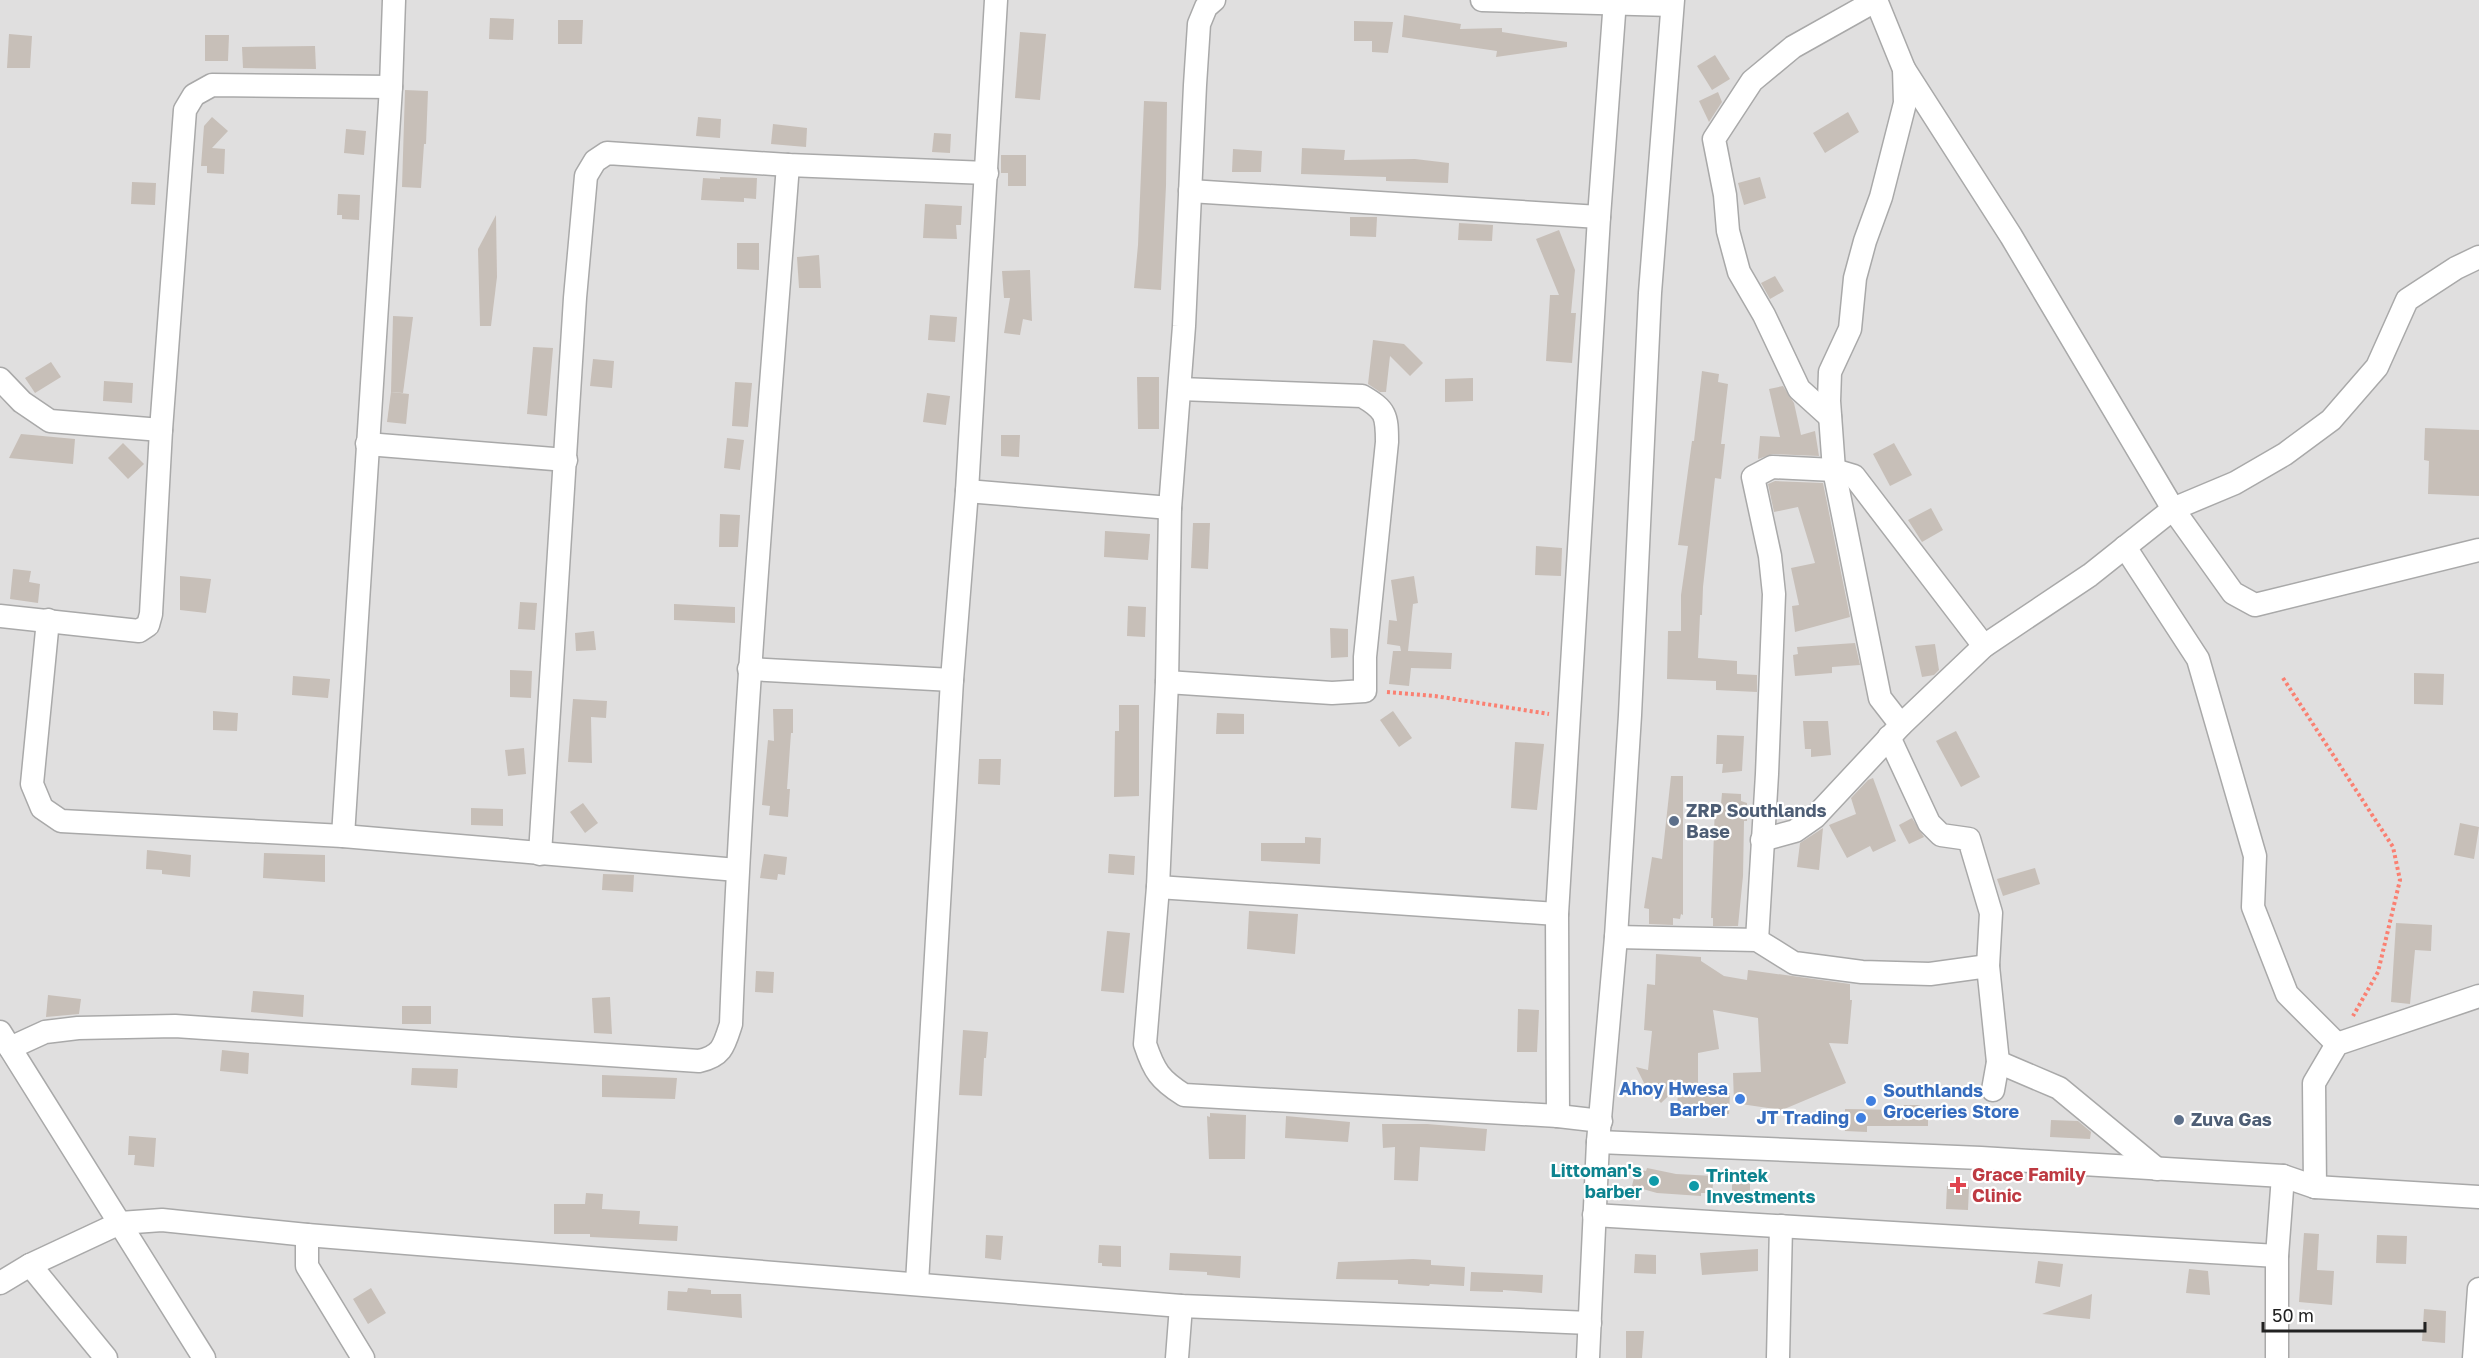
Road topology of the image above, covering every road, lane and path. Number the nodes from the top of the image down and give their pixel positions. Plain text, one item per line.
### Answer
1 (394, 0) edge
2 (996, 0) edge
3 (1214, 0) edge
4 (1482, 0) edge
5 (1875, 0) edge
6 (1615, 2) edge
7 (1672, 3) edge
8 (1904, 69) junction
9 (391, 87) junction
10 (788, 165) junction
11 (987, 173) junction
12 (1190, 191) junction
13 (1599, 217) junction
14 (2479, 257) edge
15 (0, 378) edge
16 (1180, 389) junction
17 (1830, 417) junction
18 (161, 430) junction
19 (367, 444) junction
20 (566, 460) junction
21 (1834, 470) junction
22 (967, 491) junction
23 (1170, 508) junction
24 (2173, 509) junction
25 (2125, 547) junction
26 (2479, 550) edge
27 (0, 616) edge
28 (48, 620) junction
29 (1984, 646) junction
30 (750, 669) junction
31 (2283, 678) dead end
32 (952, 680) junction
33 (1167, 682) junction
34 (1365, 692) junction
35 (1570, 717) junction
36 (1895, 731) junction
37 (343, 836) junction
38 (1762, 840) junction
39 (540, 854) junction
40 (737, 870) junction
41 (1158, 887) junction
42 (1557, 914) junction
43 (1616, 938) junction
44 (1757, 940) junction
45 (1988, 966) junction
46 (2479, 996) edge
47 (5, 1040) edge
48 (2337, 1044) junction
49 (1998, 1062) junction
50 (1993, 1090) dead end
51 (1558, 1116) junction
52 (1600, 1131) junction
53 (2157, 1169) junction
54 (2283, 1176) junction
55 (2315, 1187) junction
56 (2479, 1197) edge
57 (1594, 1215) junction
58 (120, 1223) junction
59 (1782, 1226) junction
60 (307, 1235) junction
61 (2277, 1256) junction
62 (30, 1265) junction
63 (917, 1283) junction
64 (0, 1284) edge
65 (2479, 1289) edge
66 (1181, 1306) junction
67 (1590, 1323) junction
68 (106, 1358) edge
69 (204, 1358) edge
70 (363, 1358) edge
71 (1177, 1358) edge
72 (1588, 1358) edge
73 (1778, 1358) edge
74 (2277, 1358) edge
75 (2474, 1358) edge

1 - 9 street
2 - 11 street
3 - 12 street
4 - 6 street
5 - 8 street
5 - 17 street
6 - 7 street
6 - 13 street
7 - 43 street
8 - 17 street
8 - 24 street
9 - 18 street
9 - 19 street
10 - 11 street
10 - 20 street
10 - 30 street
11 - 22 street
12 - 13 street
12 - 16 street
13 - 35 street
14 - 24 street
15 - 18 street
16 - 23 street
16 - 34 street
17 - 21 street
18 - 28 street
19 - 20 street
19 - 37 street
20 - 39 street
21 - 29 street
21 - 36 street
21 - 38 street
22 - 23 street
22 - 32 street
23 - 33 street
24 - 25 street
24 - 26 street
25 - 29 street
25 - 48 street
27 - 28 street
28 - 37 street
29 - 36 street
30 - 32 street
30 - 40 street
31 - 48 path
32 - 63 street
33 - 34 street
33 - 41 street
34 - 35 path
35 - 42 street
36 - 38 street
36 - 45 street
37 - 39 street
38 - 44 street
39 - 40 street
40 - 47 street
41 - 42 street
41 - 51 street
42 - 51 street
43 - 44 street
43 - 52 street
44 - 45 street
45 - 49 street
46 - 48 street
47 - 58 street
48 - 55 street
49 - 50 street
49 - 53 street
51 - 52 street
52 - 53 street
52 - 57 street
53 - 54 street
54 - 55 street
54 - 61 street
55 - 56 street
57 - 59 street
57 - 67 street
58 - 60 street
58 - 62 street
58 - 69 street
59 - 61 street
59 - 73 street
60 - 63 street
60 - 70 street
61 - 74 street
62 - 64 street
62 - 68 street
63 - 66 street
65 - 75 street
66 - 67 street
66 - 71 street
67 - 72 street

